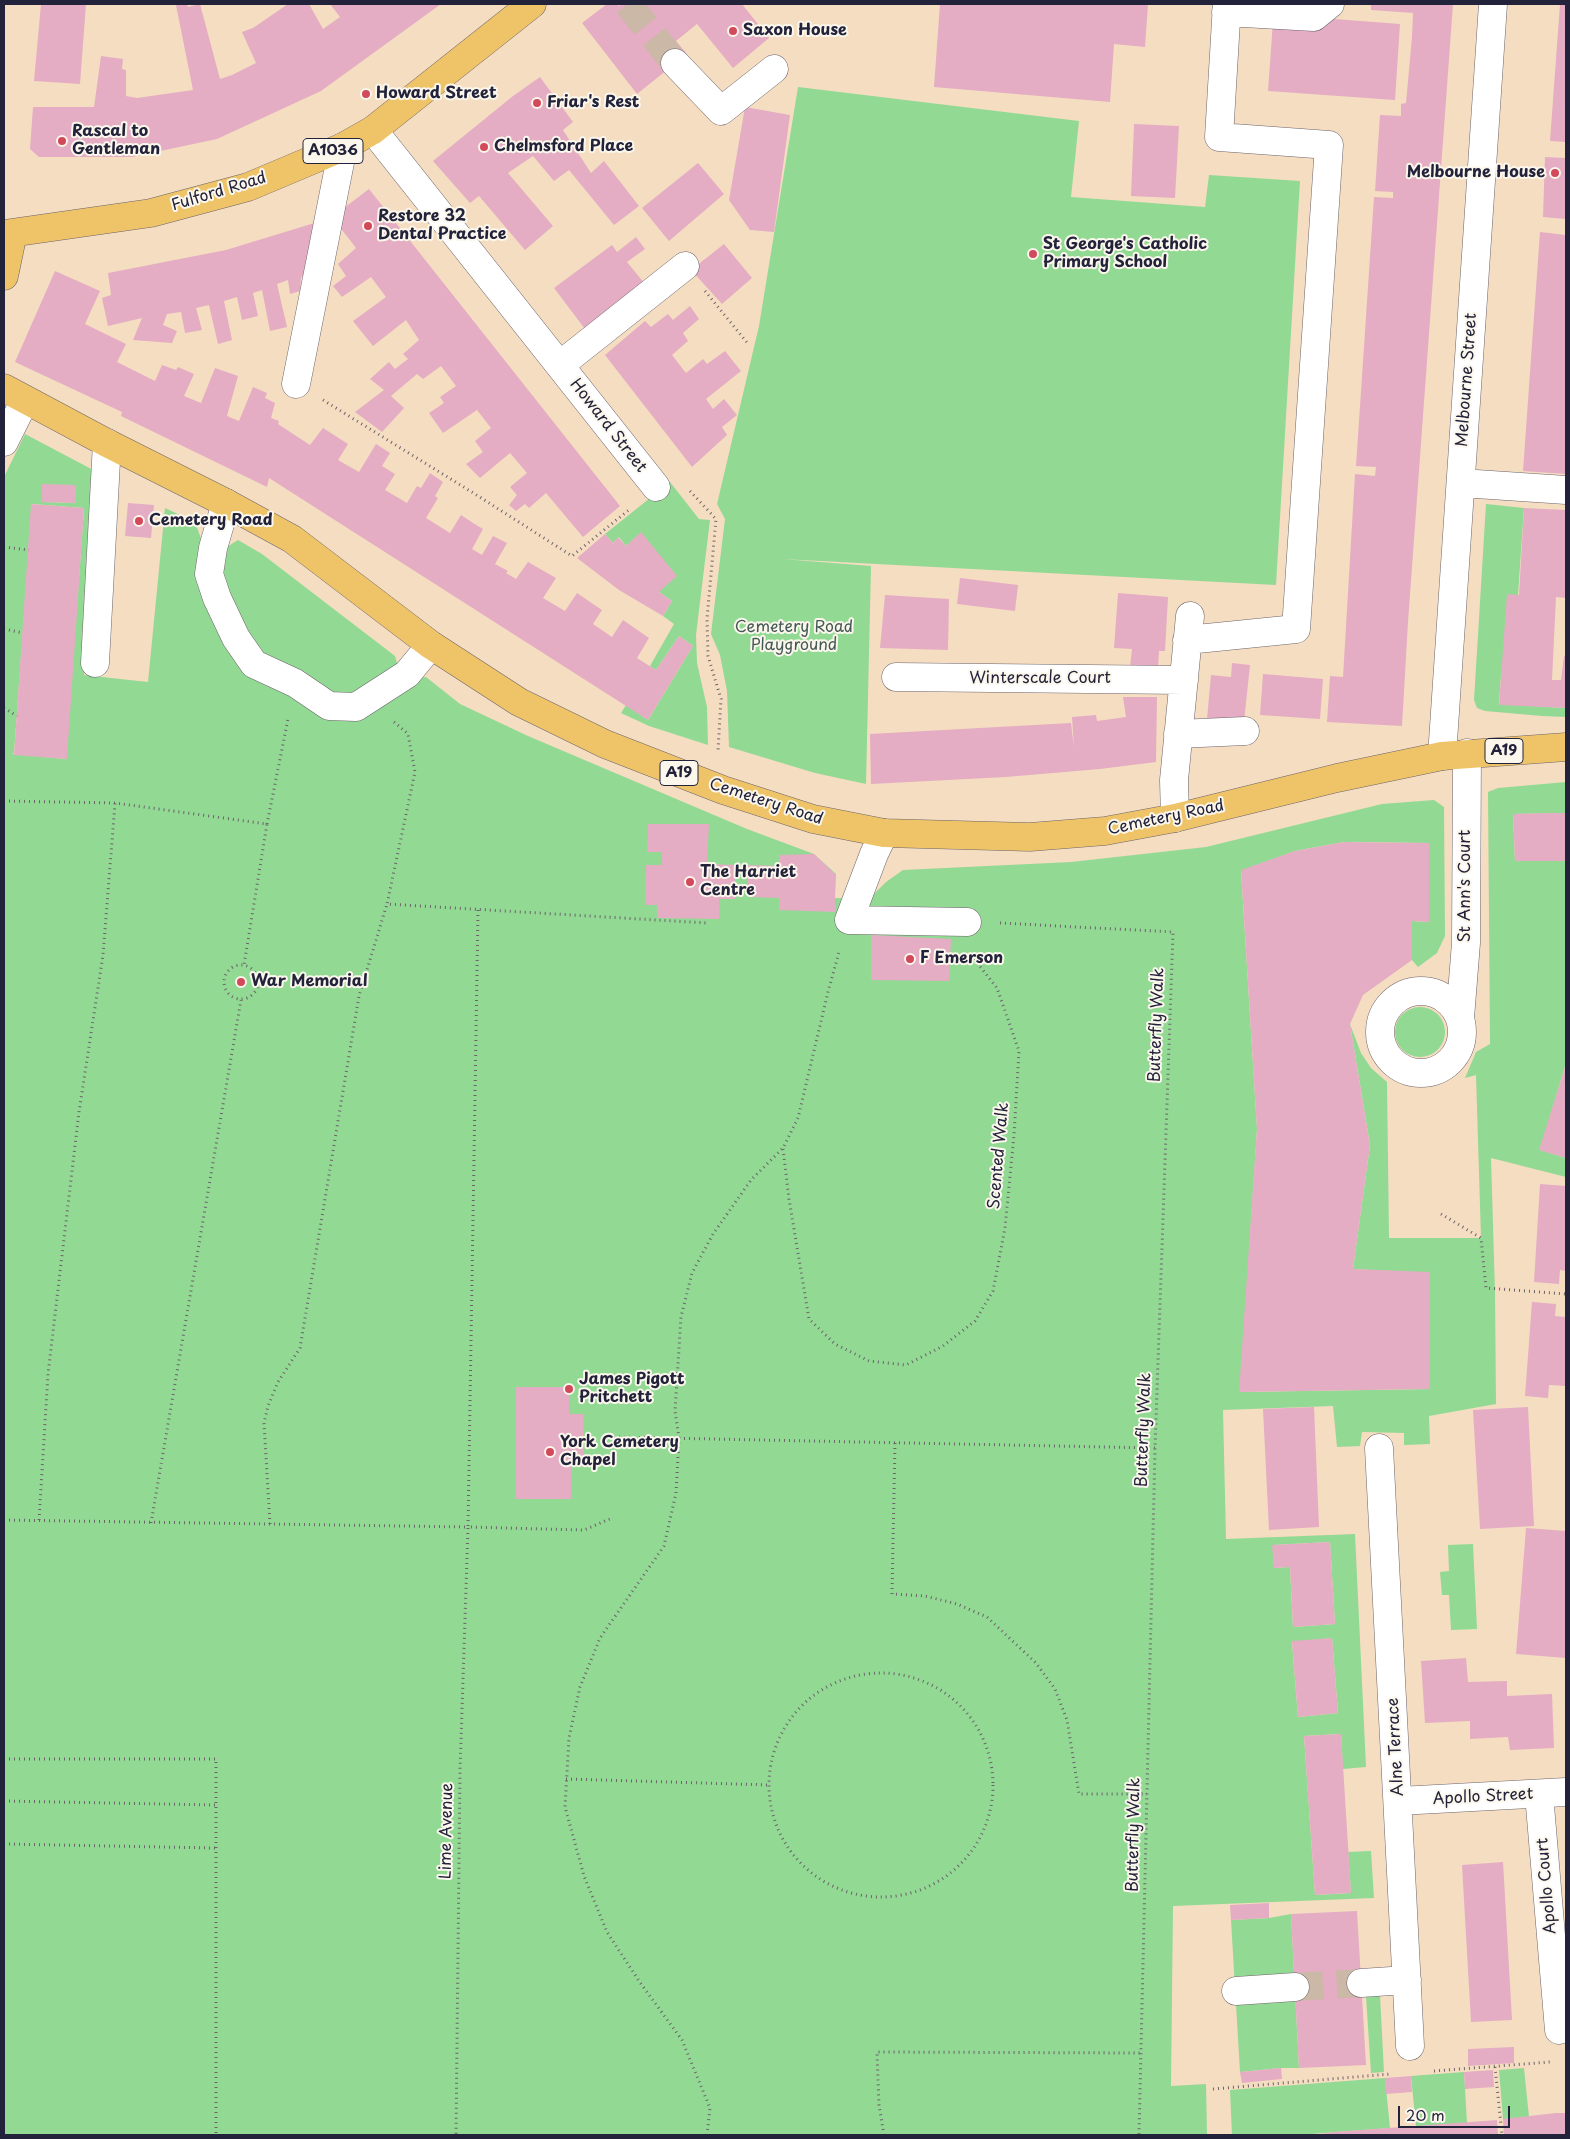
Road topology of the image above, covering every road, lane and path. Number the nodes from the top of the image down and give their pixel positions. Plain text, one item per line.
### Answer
1 (532, 4) edge
2 (1330, 4) edge
3 (1493, 4) edge
4 (1226, 8) edge
5 (675, 63) tunnel mouth
6 (774, 69) dead end
7 (373, 130) junction
8 (343, 147) junction
9 (8, 233) edge
10 (685, 266) joint
11 (4, 276) edge
12 (749, 345) dead end
13 (560, 365) junction
14 (296, 384) joint
15 (14, 394) edge
16 (4, 442) edge
17 (107, 443) junction
18 (1460, 483) junction
19 (656, 487) junction
20 (1566, 490) edge
21 (226, 503) junction
22 (4, 547) edge
23 (29, 550) dead end
24 (4, 629) edge
25 (23, 633) dead end
26 (431, 645) junction
27 (95, 663) dead end
28 (896, 677) dead end
29 (1184, 680) junction
30 (295, 683) junction
31 (356, 707) junction
32 (4, 708) edge
33 (17, 716) dead end
34 (1245, 731) dead end
35 (1178, 734) junction
36 (1566, 747) edge
37 (1454, 755) junction
38 (722, 790) junction
39 (4, 801) edge
40 (115, 803) junction
41 (1175, 818) junction
42 (267, 824) junction
43 (884, 832) junction
44 (387, 904) junction
45 (478, 910) junction
46 (849, 920) junction
47 (960, 921) junction
48 (707, 924) dead end
49 (244, 965) junction
50 (241, 1000) junction
51 (1460, 1018) dead end
52 (783, 1148) junction
53 (1441, 1214) dead end
54 (1566, 1294) edge
55 (614, 1437) dead end
56 (679, 1438) junction
57 (895, 1443) junction
58 (1156, 1448) junction
59 (1379, 1448) dead end
60 (612, 1518) dead end
61 (4, 1520) edge
62 (39, 1520) junction
63 (151, 1522) junction
64 (270, 1524) junction
65 (468, 1527) junction
66 (4, 1759) edge
67 (566, 1779) junction
68 (770, 1785) junction
69 (1566, 1792) edge
70 (1147, 1794) junction
71 (1539, 1794) junction
72 (4, 1801) edge
73 (1399, 1801) junction
74 (216, 1805) junction
75 (4, 1844) edge
76 (215, 1848) junction
77 (1407, 1980) junction
78 (1361, 1983) tunnel mouth
79 (1295, 1987) tunnel mouth
80 (1236, 1991) dead end
81 (1566, 2029) edge
82 (1410, 2046) dead end
83 (1141, 2053) junction
84 (1495, 2067) dead end
85 (216, 2135) edge
86 (456, 2135) edge
87 (707, 2135) edge
88 (884, 2135) edge
89 (1139, 2135) edge
90 (1502, 2135) edge

1 - 7 main road, Fulford Road / A1036
2 - 4 street
3 - 18 street, Melbourne Street
4 - 29 street
5 - 6 street
7 - 8 main road, Fulford Road / A1036
7 - 13 street, Howard Street
8 - 9 main road, Fulford Road / A1036
8 - 14 street
9 - 11 main road
10 - 12 path
10 - 13 street
13 - 19 street, Howard Street
14 - 19 path
15 - 16 street
15 - 17 main road, Cemetery Road / A19
17 - 21 main road, Cemetery Road / A19
17 - 27 street
18 - 20 street
18 - 37 street, Melbourne Street
19 - 38 path
21 - 26 main road, Cemetery Road / A19
21 - 30 street
22 - 23 path
24 - 25 path
26 - 31 street
26 - 38 main road, Cemetery Road / A19
28 - 29 street, Winterscale Court
29 - 35 street
30 - 31 street
30 - 42 path
31 - 44 path
32 - 33 path
34 - 35 street
35 - 41 street
36 - 37 main road, Cemetery Road / A19
37 - 41 main road, Cemetery Road / A19
37 - 51 street, St Ann's Court
38 - 43 main road, Cemetery Road / A19
39 - 40 path
40 - 42 path
40 - 62 path
41 - 43 main road, Cemetery Road / A19
42 - 49 path
43 - 46 street
44 - 45 path
44 - 64 path
45 - 48 path
45 - 65 path, Lime Avenue
46 - 47 street
46 - 52 path
47 - 52 path, Scented Walk
47 - 58 path, Butterfly Walk
49 - 50 path
49 - 50 path
50 - 63 path
52 - 56 path
53 - 54 path
55 - 56 path
56 - 57 path
56 - 67 path
57 - 58 path
57 - 70 path
58 - 70 path, Butterfly Walk
59 - 73 street, Alne Terrace
60 - 65 path
61 - 62 path
62 - 63 path
63 - 64 path
64 - 65 path
65 - 86 path, Lime Avenue
66 - 74 path
67 - 68 path
67 - 87 path
68 - 68 path
69 - 71 street, Apollo Street
70 - 83 path, Butterfly Walk
71 - 73 street, Apollo Street
71 - 81 street, Apollo Court
72 - 74 path
73 - 77 street, Alne Terrace
74 - 76 path
75 - 76 path
76 - 85 path
77 - 78 street
77 - 82 street, Alne Terrace
79 - 80 street
83 - 88 path
83 - 89 path, Butterfly Walk
84 - 90 path

